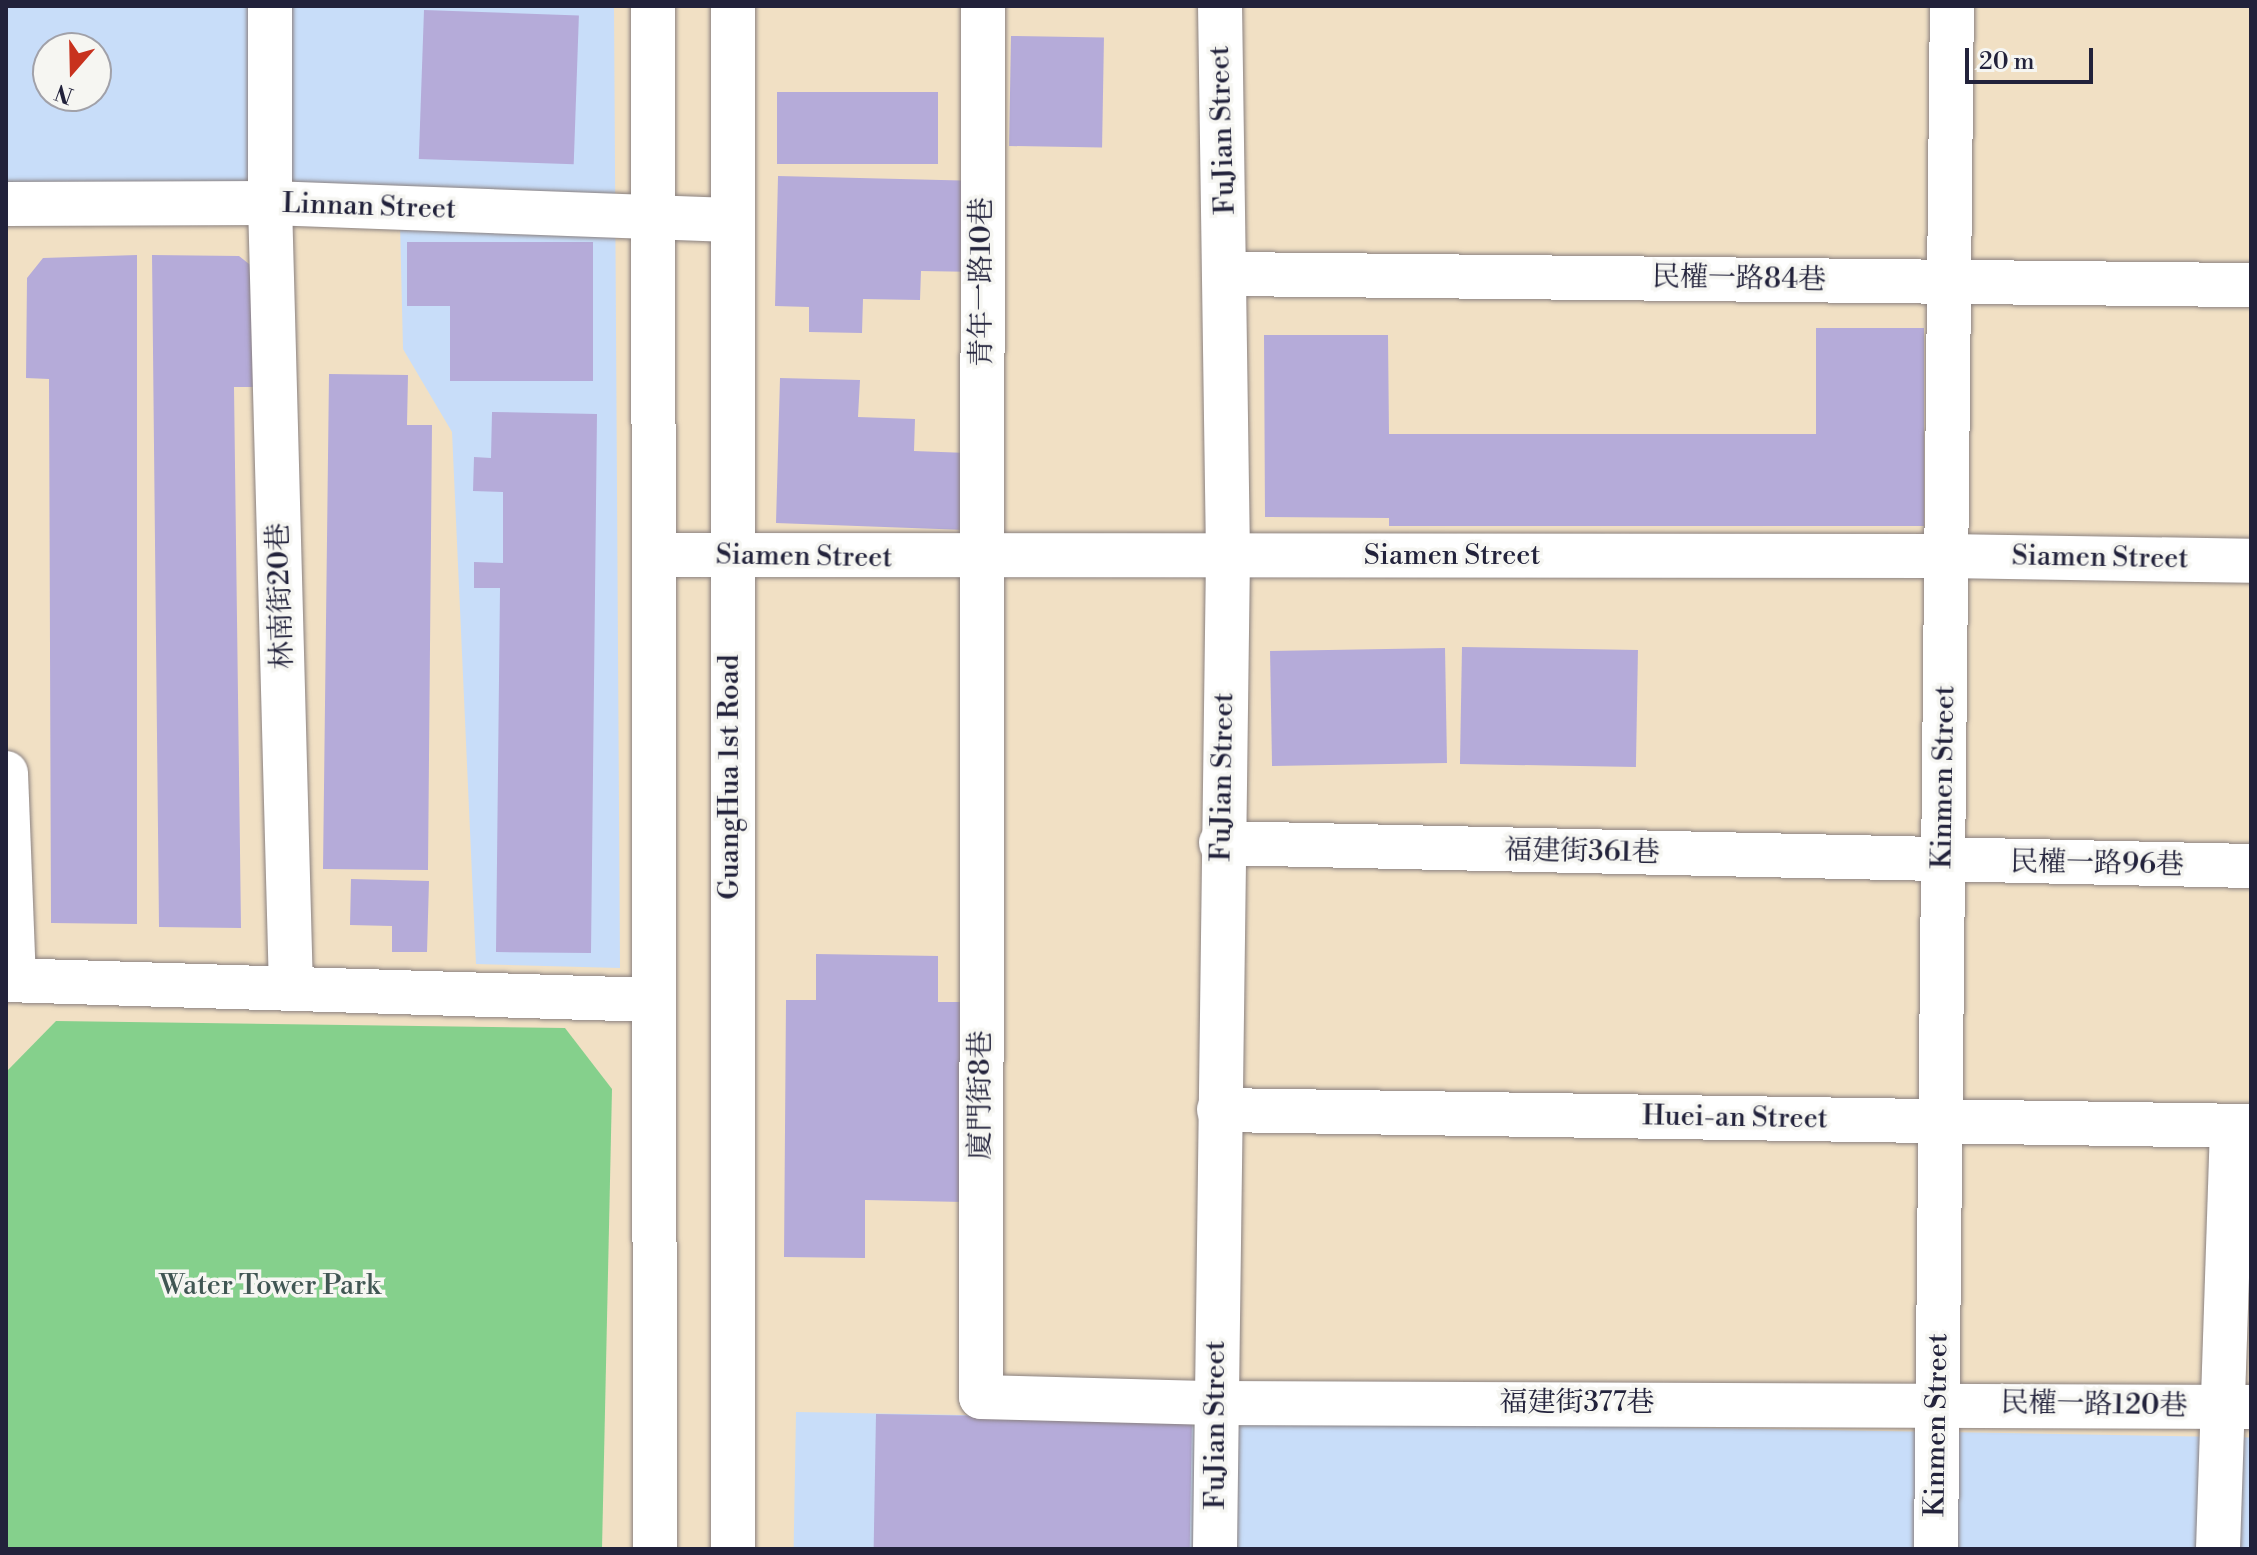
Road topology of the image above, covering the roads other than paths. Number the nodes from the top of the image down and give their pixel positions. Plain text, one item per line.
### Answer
1 (270, 6) edge
2 (653, 6) edge
3 (733, 6) edge
4 (983, 6) edge
5 (1220, 6) edge
6 (1952, 6) edge
7 (270, 203) junction
8 (6, 204) edge
9 (654, 216) junction
10 (731, 220) junction
11 (1227, 274) junction
12 (1949, 281) junction
13 (2251, 285) edge
14 (654, 555) junction
15 (730, 556) junction
16 (1228, 556) junction
17 (1946, 556) junction
18 (981, 559) junction
19 (2251, 561) edge
20 (6, 773) edge
21 (1221, 843) junction
22 (1943, 861) junction
23 (2251, 866) edge
24 (10, 980) edge
25 (291, 989) junction
26 (654, 1000) junction
27 (1219, 1110) junction
28 (1940, 1121) junction
29 (2242, 1126) edge
30 (1215, 1403) junction
31 (1938, 1403) junction
32 (2236, 1407) edge
33 (655, 1549) edge
34 (733, 1549) edge
35 (1215, 1549) edge
36 (1936, 1549) edge
37 (2218, 1549) edge

1 - 7 street, 林南街20巷
2 - 9 street
3 - 10 street, GuangHua 1st Road
4 - 18 street, 青年一路10巷
5 - 11 street, FuJian Street
6 - 12 street, Kinmen Street
7 - 8 street, Linnan Street
7 - 9 street, Linnan Street
7 - 25 street, 林南街20巷
9 - 10 street, Linnan Street
9 - 14 street
10 - 15 street, GuangHua 1st Road
11 - 12 street, 民權一路84巷
11 - 16 street, FuJian Street
12 - 13 street, 民權一路84巷
12 - 17 street, Kinmen Street
14 - 15 street, Siamen Street
14 - 26 street
15 - 18 street, Siamen Street
15 - 34 street, GuangHua 1st Road
16 - 17 street, Siamen Street
16 - 18 street, Siamen Street
16 - 21 street, FuJian Street
17 - 19 street, Siamen Street
17 - 22 street, Kinmen Street
18 - 30 street, 廈門街8巷
20 - 24 street
21 - 22 street, 福建街361巷
21 - 27 street, FuJian Street
22 - 23 street, 民權一路96巷
22 - 28 street, Kinmen Street
24 - 25 street
25 - 26 street
26 - 33 street
27 - 28 street, Huei-an Street
27 - 30 street, FuJian Street
28 - 29 street, Huei-an Street
28 - 31 street, Kinmen Street
29 - 32 street
30 - 31 street, 福建街377巷
30 - 35 street, FuJian Street
31 - 32 street, 民權一路120巷
31 - 36 street, Kinmen Street
32 - 37 street

